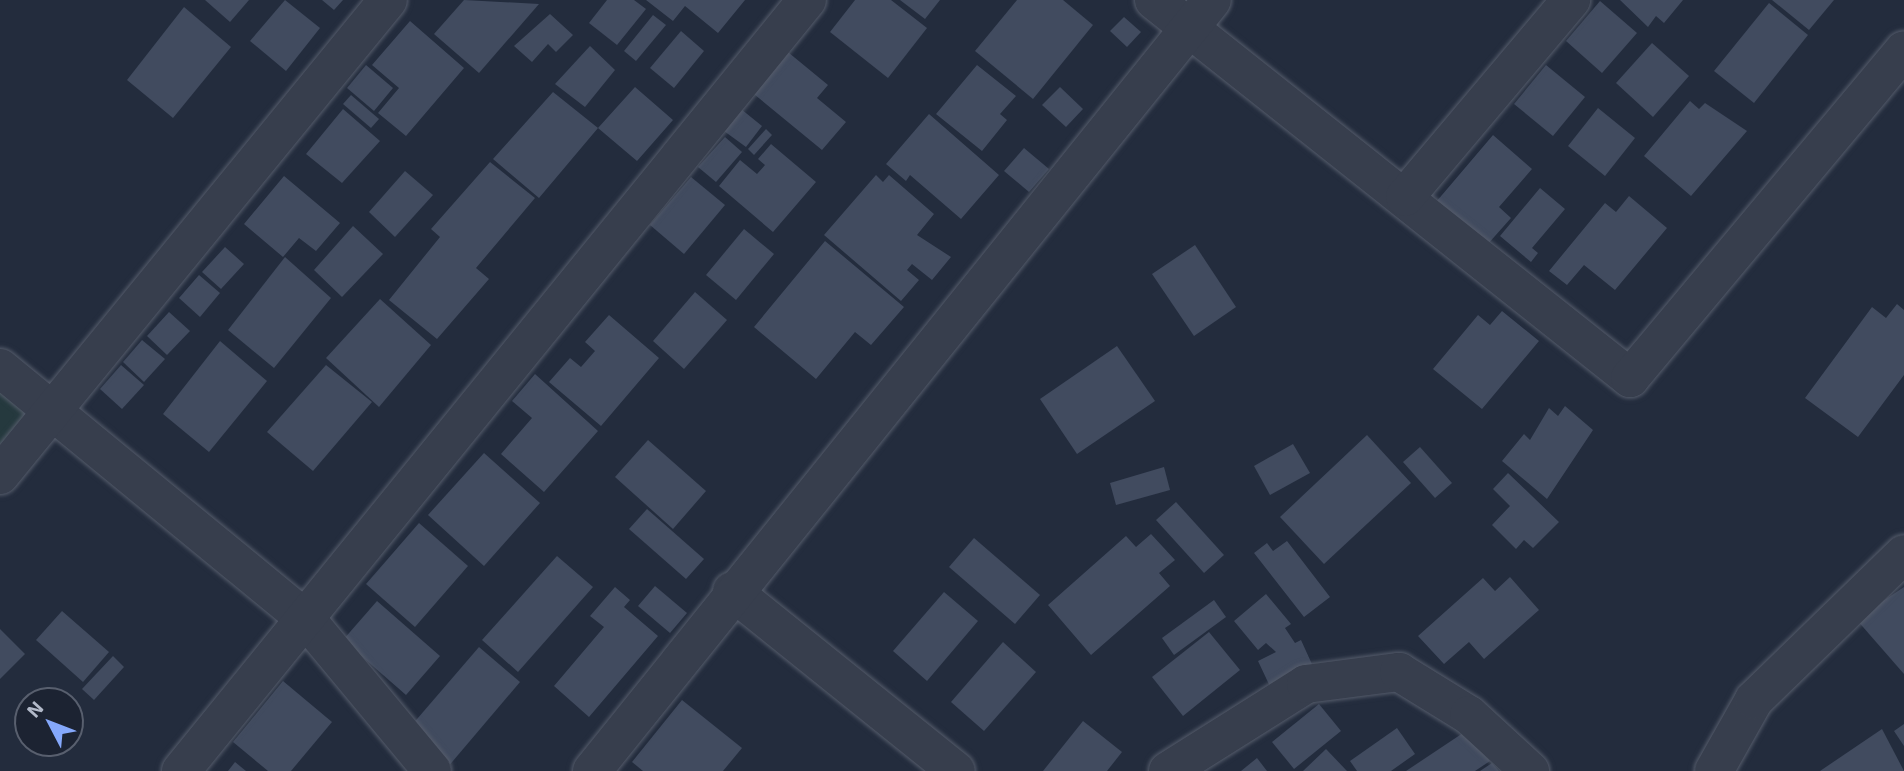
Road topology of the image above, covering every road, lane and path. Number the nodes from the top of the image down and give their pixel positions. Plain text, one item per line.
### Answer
1 (388, 0) edge
2 (807, 0) edge
3 (1154, 0) edge
4 (1571, 0) edge
5 (1200, 14) edge
6 (1904, 50) edge
7 (1405, 197) junction
8 (0, 368) edge
9 (50, 410) junction
10 (0, 475) edge
11 (1904, 554) edge
12 (732, 591) junction
13 (306, 619) junction
14 (181, 771) edge
15 (432, 771) edge
16 (592, 771) edge
17 (956, 771) edge
18 (1168, 771) edge
19 (1530, 771) edge
20 (1714, 771) edge

1 - 9 street
2 - 13 street
3 - 5 street
4 - 7 street
5 - 7 street
5 - 12 street
6 - 7 street
8 - 9 street
9 - 10 street
9 - 13 street
11 - 20 street
12 - 16 street
12 - 17 street
13 - 14 street
13 - 15 street
18 - 19 street

